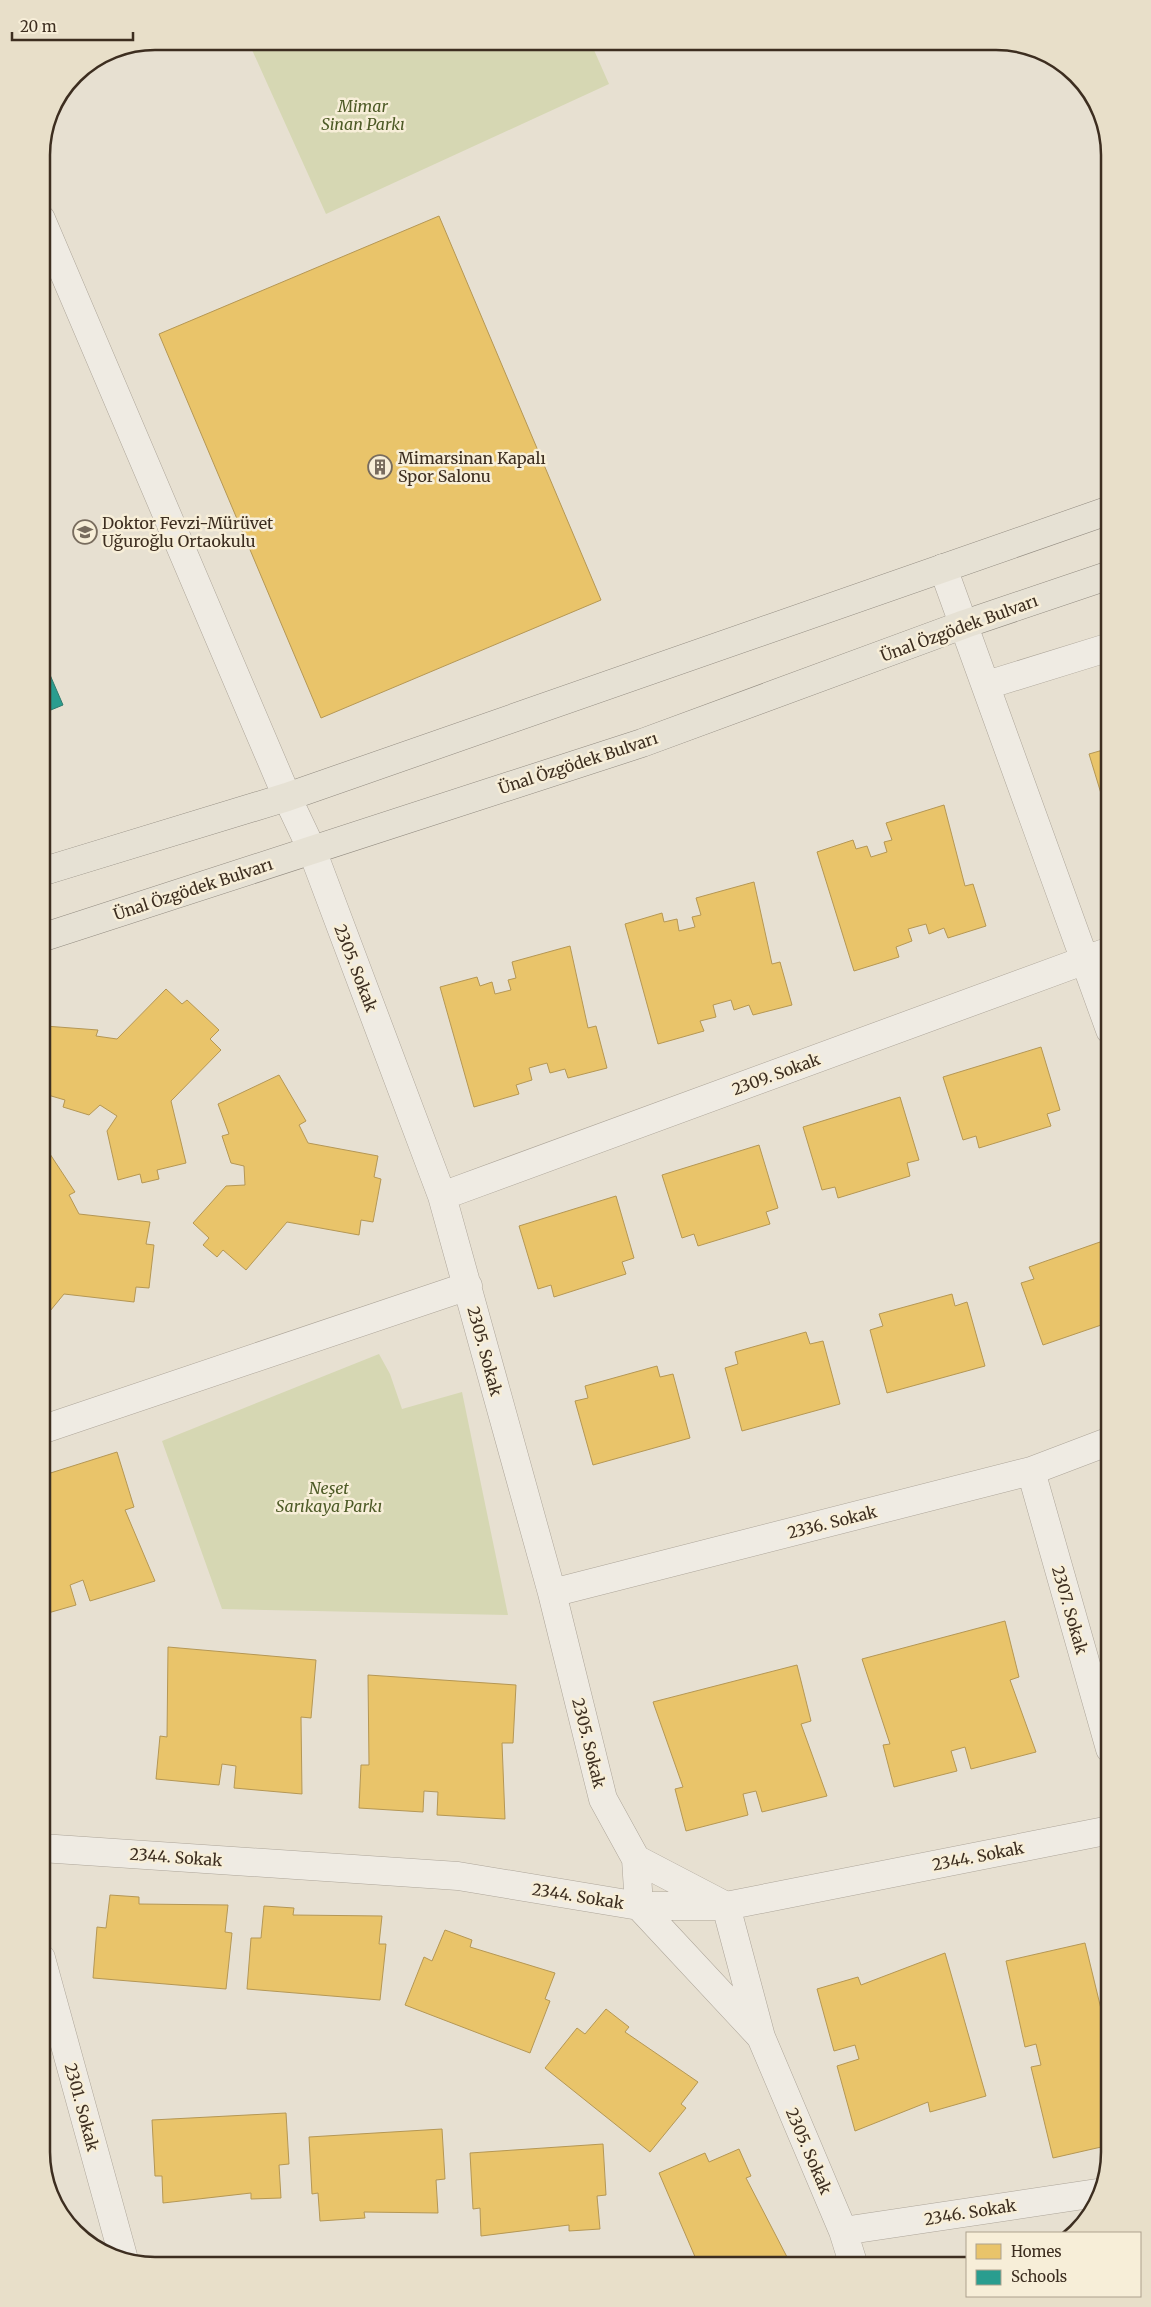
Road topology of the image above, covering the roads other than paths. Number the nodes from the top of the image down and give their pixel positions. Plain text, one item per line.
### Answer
1 (50, 238) edge
2 (1101, 513) edge
3 (943, 568) junction
4 (1101, 578) edge
5 (965, 624) junction
6 (1101, 650) edge
7 (987, 685) junction
8 (287, 797) junction
9 (312, 850) junction
10 (50, 869) edge
11 (50, 935) edge
12 (1101, 954) edge
13 (1084, 960) junction
14 (1101, 1006) edge
15 (442, 1196) junction
16 (468, 1286) junction
17 (50, 1427) edge
18 (1101, 1444) edge
19 (1031, 1471) junction
20 (552, 1593) junction
21 (1101, 1717) edge
22 (1101, 1832) edge
23 (50, 1849) edge
24 (636, 1859) junction
25 (639, 1906) junction
26 (726, 1906) junction
27 (50, 1991) edge
28 (761, 2037) junction
29 (1092, 2194) edge
30 (843, 2231) junction
31 (122, 2251) edge
32 (851, 2257) edge

1 - 8 street, 2305. Sokak
2 - 3 main road
3 - 5 street
3 - 8 main road
4 - 5 main road, Ünal Özgödek Bulvarı
5 - 7 street
5 - 9 main road, Ünal Özgödek Bulvarı
6 - 7 street
7 - 13 street
8 - 9 street, 2305. Sokak
8 - 10 main road
9 - 11 main road, Ünal Özgödek Bulvarı
9 - 15 street, 2305. Sokak
12 - 13 street, 2309. Sokak
13 - 14 street
13 - 15 street, 2309. Sokak
15 - 16 street, 2305. Sokak
16 - 17 street
16 - 20 street, 2305. Sokak
18 - 19 street, 2336. Sokak
19 - 20 street, 2336. Sokak
19 - 21 street, 2307. Sokak
20 - 24 street, 2305. Sokak
22 - 26 street, 2344. Sokak
23 - 25 street, 2344. Sokak
24 - 25 street, 2305. Sokak
24 - 26 street
25 - 26 street, 2344. Sokak
25 - 28 street, 2305. Sokak
26 - 28 street, 2305. Sokak
27 - 31 street, 2301. Sokak
28 - 30 street, 2305. Sokak
29 - 30 street, 2346. Sokak
30 - 32 street, 2305. Sokak

